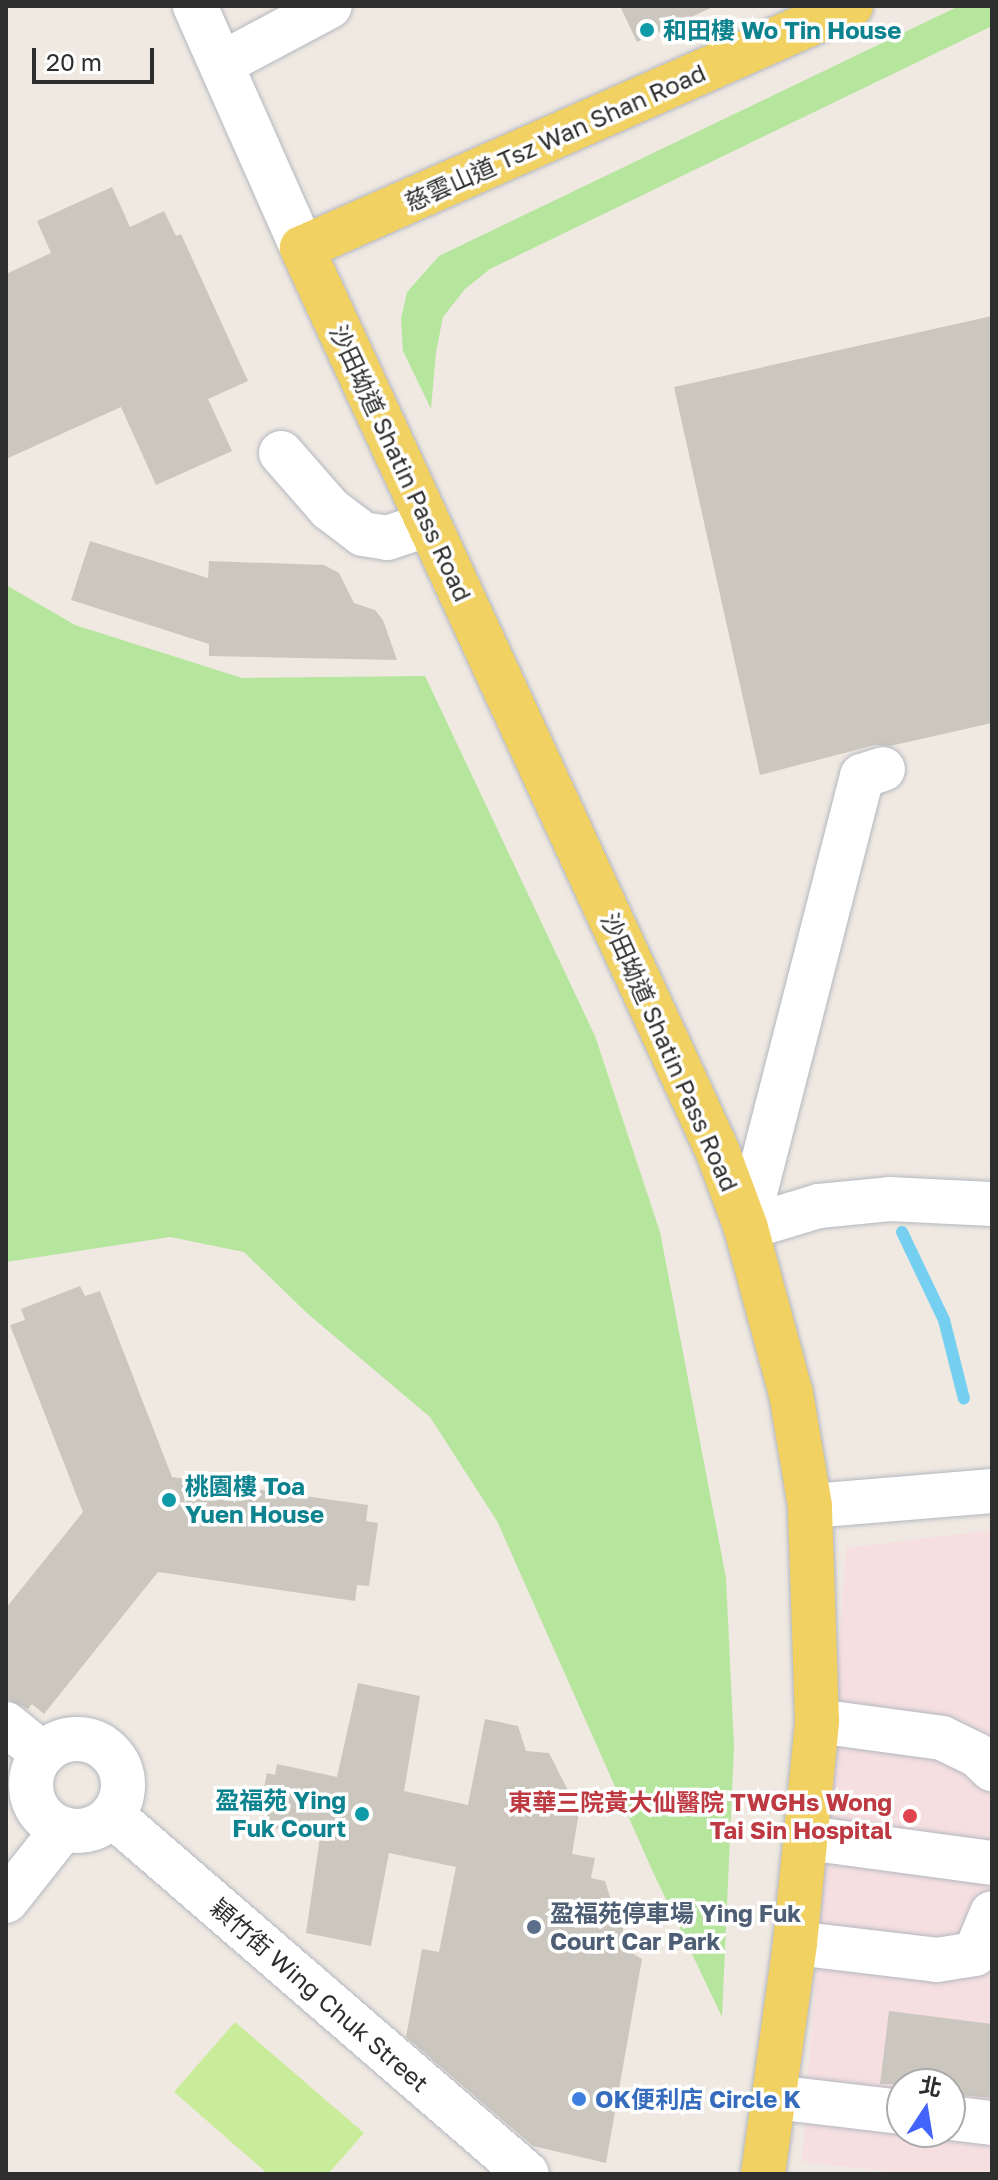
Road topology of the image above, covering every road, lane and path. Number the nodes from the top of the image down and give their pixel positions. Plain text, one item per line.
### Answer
1 (195, 6) edge
2 (330, 6) edge
3 (851, 6) edge
4 (221, 64) junction
5 (302, 248) junction
6 (281, 453) dead end
7 (429, 524) junction
8 (883, 769) dead end
9 (992, 1204) edge
10 (746, 1228) junction
11 (992, 1491) edge
12 (810, 1506) junction
13 (817, 1721) junction
14 (6, 1724) edge
15 (43, 1754) junction
16 (992, 1769) edge
17 (113, 1816) junction
18 (63, 1829) junction
19 (807, 1838) junction
20 (992, 1863) edge
21 (6, 1901) edge
22 (992, 1913) edge
23 (795, 1943) junction
24 (774, 2097) junction
25 (886, 2110) edge
26 (966, 2120) edge
27 (992, 2123) edge
28 (534, 2166) edge
29 (763, 2174) edge

1 - 4 street, 沙田坳道 Shatin Pass Road
2 - 4 street
3 - 5 main road, 慈雲山道 Tsz Wan Shan Road
4 - 5 street, 沙田坳道 Shatin Pass Road
5 - 7 main road, 沙田坳道 Shatin Pass Road
6 - 7 street
7 - 10 main road, 沙田坳道 Shatin Pass Road
8 - 10 street
9 - 10 street
10 - 12 main road, 沙田坳道 Shatin Pass Road
11 - 12 street
12 - 13 main road, 沙田坳道 Shatin Pass Road
13 - 16 street
13 - 19 main road, 沙田坳道 Shatin Pass Road
14 - 15 street
15 - 17 street
15 - 18 street
17 - 18 street
17 - 28 street, 穎竹街 Wing Chuk Street
18 - 21 street
19 - 20 street
19 - 23 main road, 沙田坳道 Shatin Pass Road
22 - 23 street
23 - 24 main road, 沙田坳道 Shatin Pass Road
24 - 25 street
24 - 29 main road, 沙田坳道 Shatin Pass Road
26 - 27 street

